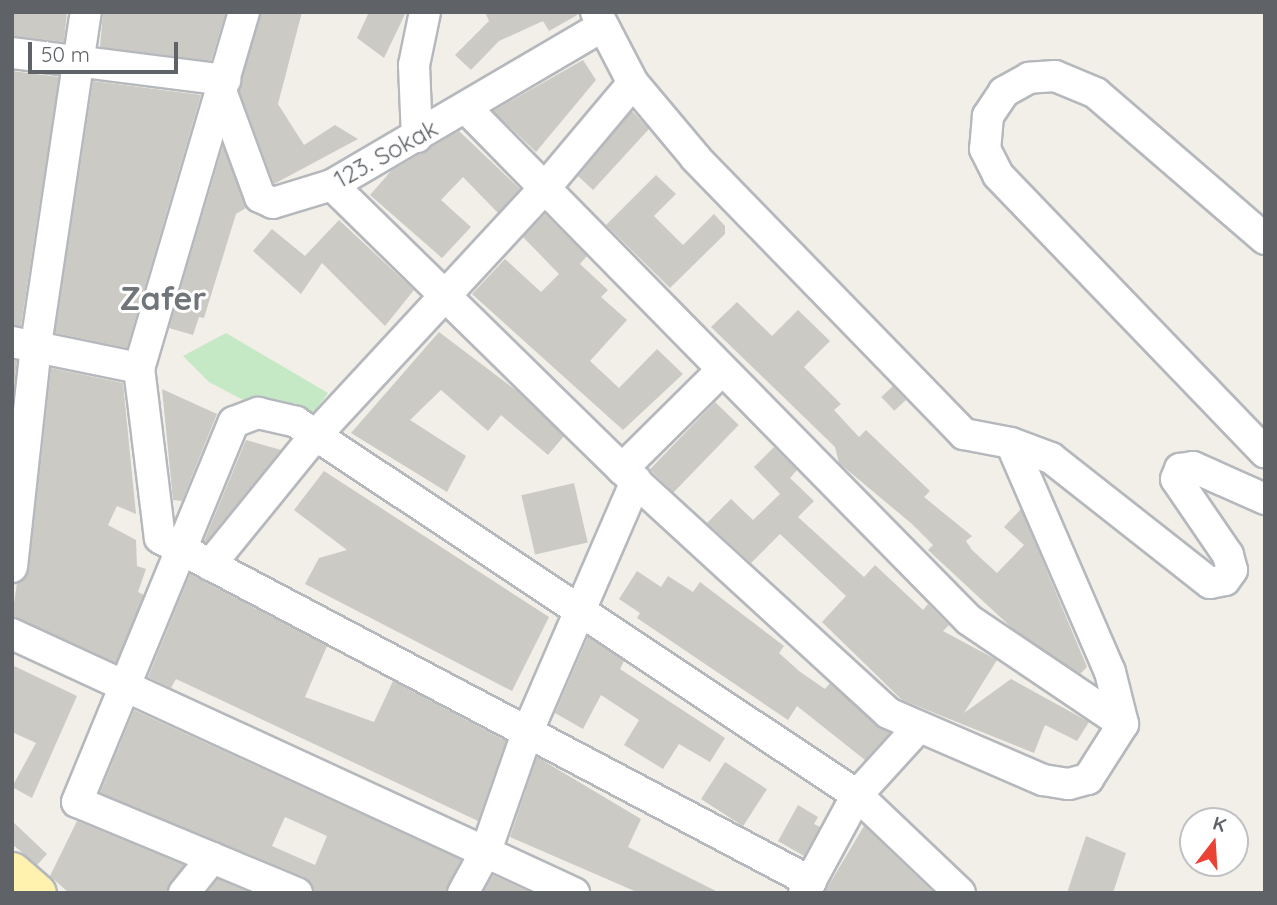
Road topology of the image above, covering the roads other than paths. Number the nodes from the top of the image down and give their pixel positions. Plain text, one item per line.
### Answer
1 (86, 12) edge
2 (244, 12) edge
3 (425, 12) edge
4 (600, 19) edge
5 (12, 53) edge
6 (82, 61) junction
7 (633, 82) junction
8 (223, 85) junction
9 (467, 108) junction
10 (417, 137) junction
11 (332, 185) junction
12 (544, 189) junction
13 (1265, 239) edge
14 (442, 295) junction
15 (24, 344) edge
16 (139, 368) junction
17 (720, 372) junction
18 (314, 436) junction
19 (1011, 443) junction
20 (1265, 452) edge
21 (629, 475) junction
22 (1265, 499) edge
23 (181, 550) junction
24 (210, 565) junction
25 (12, 567) edge
26 (584, 614) junction
27 (12, 634) edge
28 (126, 685) junction
29 (1123, 724) junction
30 (917, 729) junction
31 (527, 733) junction
32 (858, 795) junction
33 (486, 852) junction
34 (212, 859) junction
35 (12, 871) edge
36 (807, 888) edge
37 (37, 893) edge
38 (184, 893) edge
39 (297, 893) edge
40 (463, 893) edge
41 (574, 893) edge
42 (960, 893) edge

1 - 6 street
2 - 8 street
3 - 10 street
4 - 7 street
4 - 9 street, 123. Sokak
5 - 6 street
6 - 8 street
6 - 15 street
7 - 12 street
7 - 19 street
8 - 11 street, 123. Sokak
8 - 16 street
9 - 10 street, 123. Sokak
9 - 12 street
10 - 11 street, 123. Sokak
11 - 14 street
12 - 14 street
12 - 17 street
13 - 20 street
14 - 18 street
14 - 21 street
15 - 16 street
15 - 25 street
16 - 23 street
17 - 21 street
17 - 29 street
18 - 23 street
18 - 24 street
18 - 26 street
19 - 22 street
19 - 29 street
21 - 26 street
21 - 30 street
23 - 24 street
23 - 28 street
24 - 31 street
26 - 31 street
26 - 32 street
27 - 28 street
28 - 33 street
28 - 34 street
29 - 30 street
30 - 32 street
31 - 33 street
31 - 36 street
32 - 36 street
32 - 42 street
33 - 40 street
33 - 41 street
34 - 38 street
34 - 39 street
35 - 37 main road

